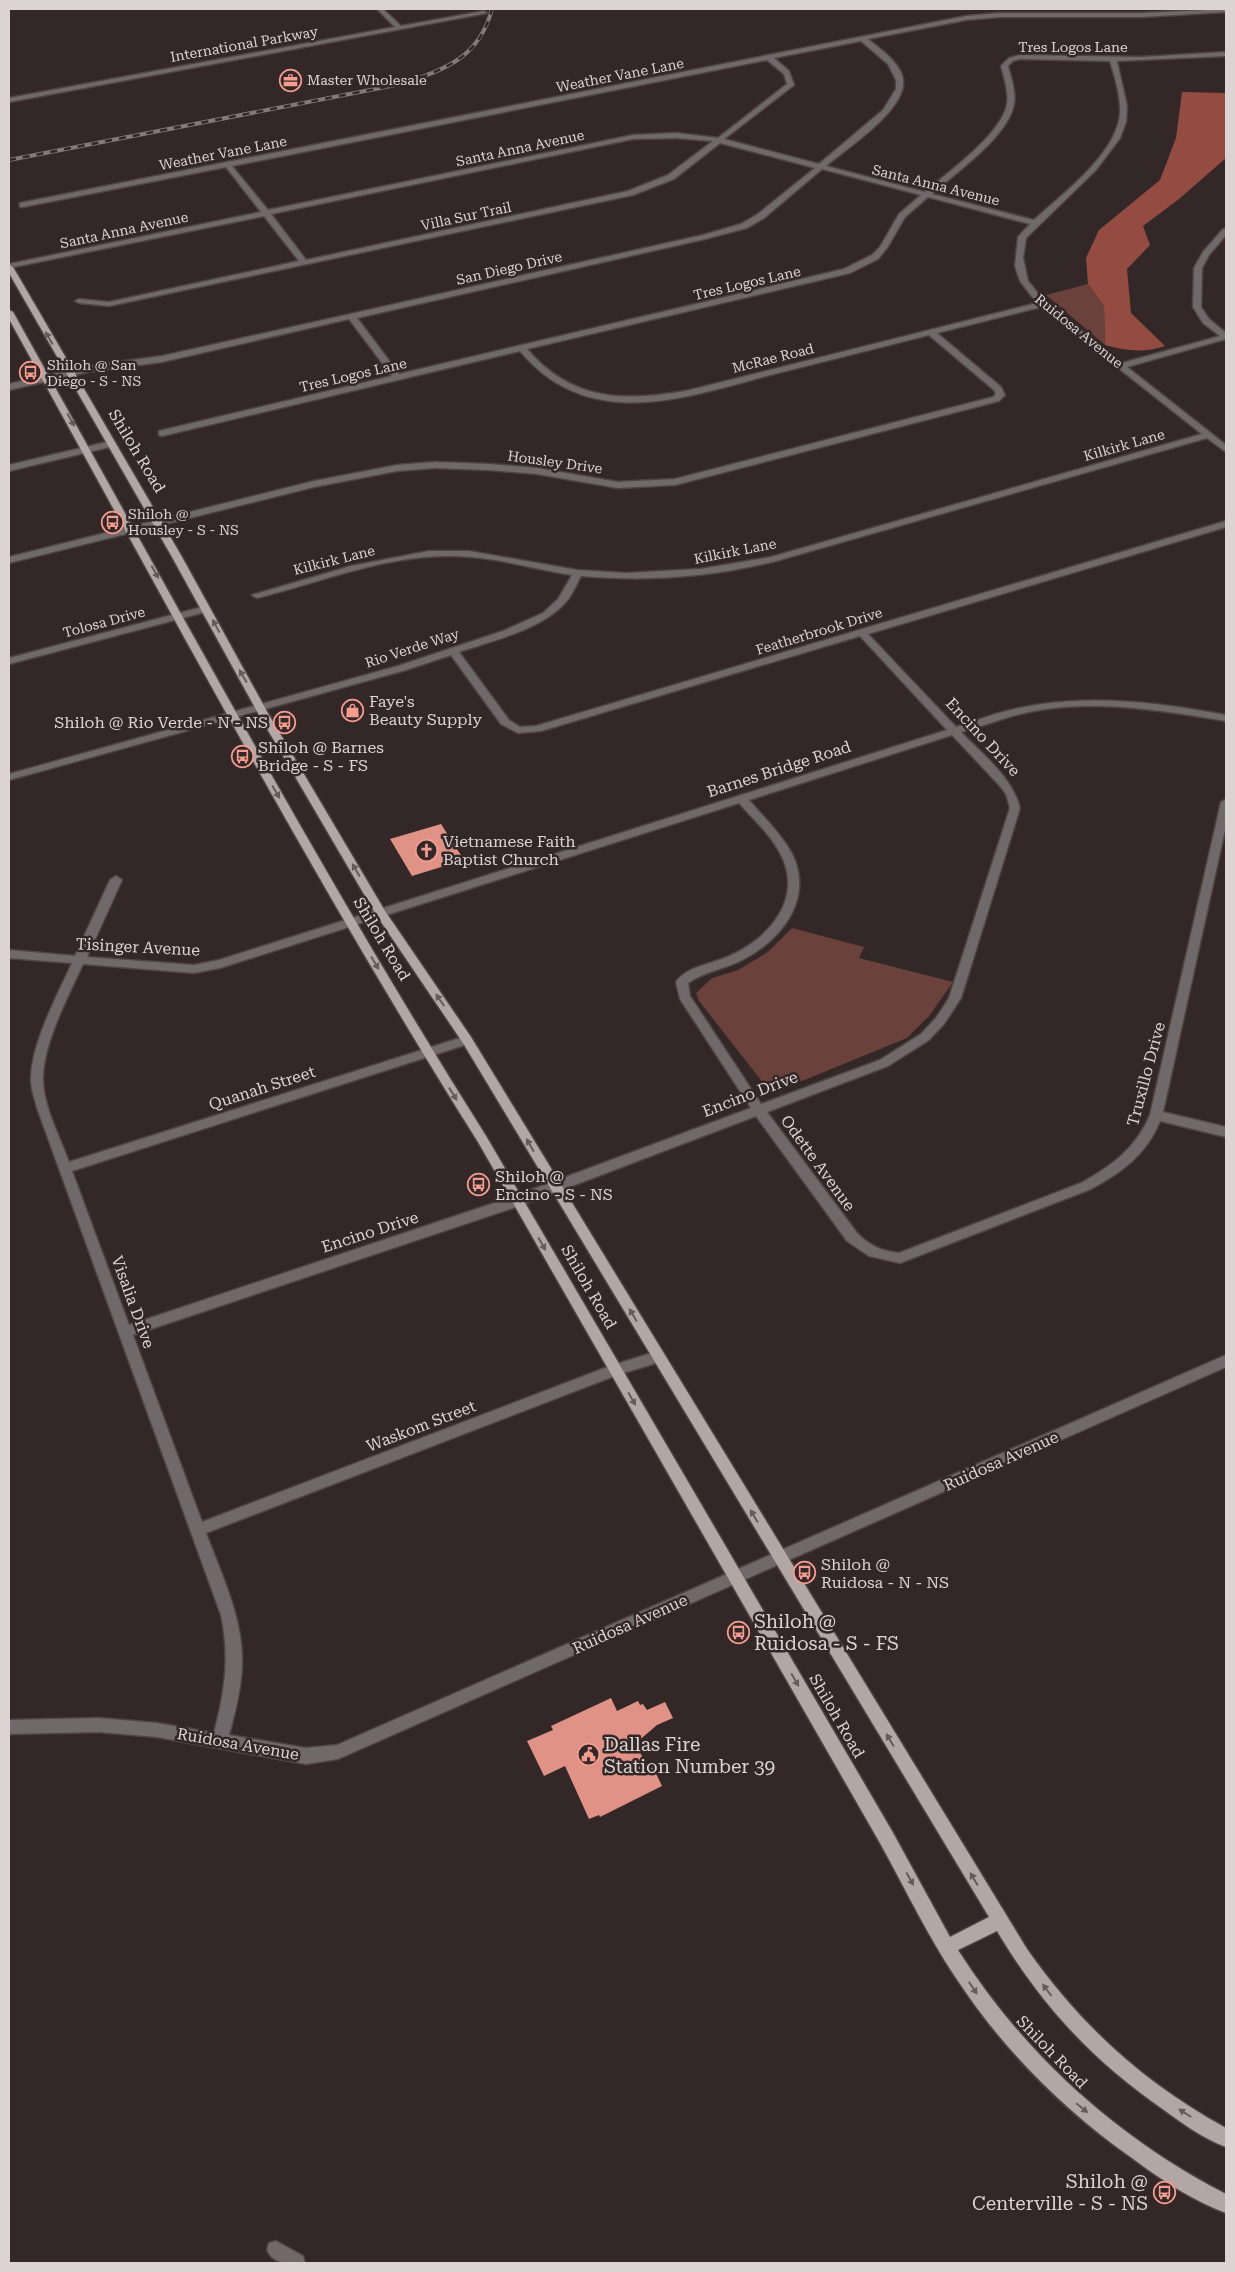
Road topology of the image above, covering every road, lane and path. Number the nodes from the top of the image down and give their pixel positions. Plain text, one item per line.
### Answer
1 (380, 9) edge
2 (1226, 10) edge
3 (484, 13) dead end
4 (399, 28) junction
5 (863, 39) junction
6 (1226, 54) edge
7 (769, 58) junction
8 (1113, 58) junction
9 (9, 100) edge
10 (718, 140) junction
11 (228, 165) junction
12 (819, 168) junction
13 (926, 194) junction
14 (23, 205) dead end
15 (266, 213) junction
16 (1034, 223) junction
17 (1226, 231) edge
18 (305, 263) junction
19 (9, 267) edge
20 (79, 301) dead end
21 (1042, 304) junction
22 (9, 312) edge
23 (351, 316) junction
24 (931, 332) junction
25 (1226, 337) edge
26 (522, 348) junction
27 (1121, 366) junction
28 (70, 373) junction
29 (397, 377) junction
30 (46, 378) junction
31 (9, 387) edge
32 (162, 433) dead end
33 (1209, 435) junction
34 (111, 444) junction
35 (1226, 449) edge
36 (87, 450) junction
37 (9, 468) edge
38 (157, 522) junction
39 (1226, 524) edge
40 (131, 529) junction
41 (9, 560) edge
42 (578, 573) junction
43 (256, 594) dead end
44 (206, 608) junction
45 (179, 616) junction
46 (861, 632) junction
47 (453, 650) junction
48 (9, 661) edge
49 (261, 707) junction
50 (233, 714) junction
51 (1226, 718) edge
52 (954, 730) junction
53 (9, 777) edge
54 (741, 798) junction
55 (1226, 802) edge
56 (116, 880) dead end
57 (380, 913) junction
58 (350, 922) junction
59 (9, 954) edge
60 (77, 962) junction
61 (467, 1040) junction
62 (427, 1052) junction
63 (758, 1110) junction
64 (1156, 1115) junction
65 (1226, 1132) edge
66 (66, 1168) junction
67 (555, 1187) junction
68 (517, 1201) junction
69 (868, 1252) joint
70 (125, 1332) junction
71 (658, 1357) junction
72 (1226, 1361) edge
73 (616, 1370) junction
74 (198, 1530) junction
75 (780, 1557) junction
76 (735, 1577) junction
77 (9, 1726) edge
78 (220, 1742) junction
79 (999, 1921) junction
80 (947, 1947) junction
81 (1226, 2138) edge
82 (1226, 2204) edge
83 (276, 2250) dead end
84 (296, 2263) edge

1 - 4 street
2 - 5 street, Weather Vane Lane
3 - 4 street, International Parkway
4 - 9 street, International Parkway
5 - 7 street, Weather Vane Lane
5 - 12 street, San Diego Drive
6 - 8 street, Tres Logos Lane
7 - 10 street, Villa Sur Trail
7 - 11 street, Weather Vane Lane
8 - 13 street, Tres Logos Lane
8 - 16 street, Ruidosa Avenue
10 - 12 street, Santa Anna Avenue
10 - 15 street, Santa Anna Avenue
10 - 18 street, Villa Sur Trail
11 - 14 street, Weather Vane Lane
11 - 15 street
12 - 13 street, Santa Anna Avenue
12 - 23 street, San Diego Drive
13 - 16 street, Santa Anna Avenue
13 - 26 street, Tres Logos Lane
15 - 18 street
15 - 19 street, Santa Anna Avenue
16 - 21 street, Ruidosa Avenue
17 - 25 street
18 - 20 street, Villa Sur Trail
28 -> 19 main road, Shiloh Road
21 - 24 street, McRae Road
21 - 27 street, Ruidosa Avenue
22 - 30 main road, Shiloh Road
23 - 28 street, San Diego Drive
23 - 29 street
24 - 26 street, McRae Road
24 - 38 street, Housley Drive
25 - 27 street
26 - 29 street, Tres Logos Lane
27 - 33 street, Ruidosa Avenue
28 - 30 street, San Diego Drive
28 - 34 main road, Shiloh Road
29 - 32 street, Tres Logos Lane
30 - 31 street, San Diego Drive
30 -> 36 main road, Shiloh Road
33 - 35 street, Ruidosa Avenue
33 - 42 street, Kilkirk Lane
34 - 36 street
34 - 38 main road, Shiloh Road
36 - 37 street
36 - 40 main road, Shiloh Road
38 - 40 street, Housley Drive
38 - 44 main road, Shiloh Road
39 - 46 street, Featherbrook Drive
40 - 41 street, Housley Drive
40 -> 45 main road, Shiloh Road
42 - 43 street, Kilkirk Lane
42 - 47 street, Rio Verde Way
44 - 45 street, Tolosa Drive
49 -> 44 main road, Shiloh Road
45 - 48 street, Tolosa Drive
45 - 50 main road, Shiloh Road
46 - 47 street, Featherbrook Drive
46 - 52 street, Encino Drive
47 - 49 street, Rio Verde Way
49 - 50 street, Rio Verde Way
57 -> 49 main road, Shiloh Road
50 - 53 street
50 -> 58 main road, Shiloh Road
51 - 52 street, Barnes Bridge Road
52 - 54 street, Barnes Bridge Road
52 - 63 street, Encino Drive
54 - 57 street, Barnes Bridge Road
54 - 63 street, Odette Avenue
55 - 64 street, Truxillo Drive
56 - 60 street, Visalia Drive
57 - 58 street, Barnes Bridge Road
61 -> 57 main road, Shiloh Road
58 - 60 street, Tisinger Avenue
58 -> 62 main road, Shiloh Road
59 - 60 street, Tisinger Avenue
60 - 66 street, Visalia Drive
61 - 62 street, Quanah Street
67 -> 61 main road, Shiloh Road
62 - 66 street, Quanah Street
62 -> 68 main road, Shiloh Road
63 - 67 street, Encino Drive
63 - 69 street, Odette Avenue
64 - 65 street
64 - 69 street, Truxillo Drive
66 - 70 street, Visalia Drive
67 - 68 street, Encino Drive
71 -> 67 main road, Shiloh Road
68 - 70 street, Encino Drive
68 -> 73 main road, Shiloh Road
70 - 74 street, Visalia Drive
71 - 73 street, Waskom Street
75 -> 71 main road, Shiloh Road
72 - 75 street, Ruidosa Avenue
73 - 74 street, Waskom Street
73 -> 76 main road, Shiloh Road
74 - 78 street, Visalia Drive
75 - 76 street, Ruidosa Avenue
79 -> 75 main road, Shiloh Road
76 - 78 street, Ruidosa Avenue
76 -> 80 main road, Shiloh Road
77 - 78 street, Ruidosa Avenue
79 - 80 main road
81 -> 79 main road, Shiloh Road
80 -> 82 main road, Shiloh Road
83 - 84 street

